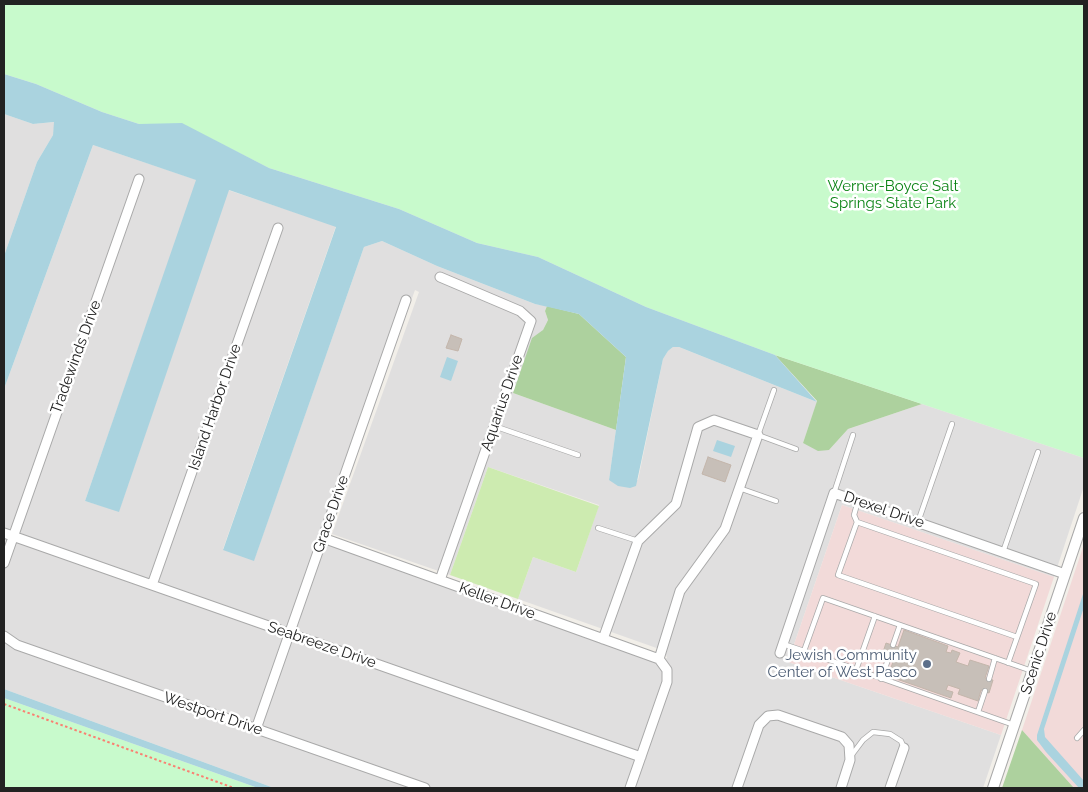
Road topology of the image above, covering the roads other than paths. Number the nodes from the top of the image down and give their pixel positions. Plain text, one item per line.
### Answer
1 (139, 179) dead end
2 (278, 228) dead end
3 (440, 277) dead end
4 (406, 300) dead end
5 (774, 390) dead end
6 (952, 424) dead end
7 (494, 426) junction
8 (758, 435) junction
9 (854, 435) dead end
10 (796, 449) dead end
11 (1038, 452) dead end
12 (578, 455) dead end
13 (739, 488) junction
14 (834, 493) junction
15 (776, 501) dead end
16 (858, 501) junction
17 (1084, 518) edge
18 (857, 522) junction
19 (918, 522) junction
20 (598, 528) dead end
21 (8, 535) edge
22 (323, 538) junction
23 (638, 541) junction
24 (1003, 552) junction
25 (4, 563) edge
26 (1065, 574) junction
27 (440, 580) junction
28 (152, 585) junction
29 (875, 616) junction
30 (900, 625) junction
31 (290, 633) junction
32 (4, 636) edge
33 (1017, 637) junction
34 (603, 639) junction
35 (893, 645) dead end
36 (781, 649) joint
37 (804, 651) junction
38 (889, 657) dead end
39 (995, 658) junction
40 (659, 659) junction
41 (1008, 662) junction
42 (856, 670) junction
43 (1033, 671) junction
44 (881, 679) junction
45 (989, 679) dead end
46 (985, 691) dead end
47 (978, 712) junction
48 (1014, 725) junction
49 (256, 729) junction
50 (1084, 730) edge
51 (1076, 738) dead end
52 (904, 748) joint
53 (641, 756) junction
54 (850, 756) junction
55 (425, 788) edge
56 (630, 788) edge
57 (737, 788) edge
58 (840, 788) edge
59 (890, 788) edge
60 (993, 788) edge

1 - 21 street, Tradewinds Drive
2 - 28 street, Island Harbor Drive
3 - 7 street, Aquarius Drive
4 - 22 street, Grace Drive
5 - 8 lane
6 - 19 lane
7 - 12 lane
7 - 27 street, Aquarius Drive
8 - 10 lane
8 - 13 street
8 - 23 street
9 - 14 lane
11 - 24 lane
13 - 15 lane
13 - 40 street
14 - 16 street, Drexel Drive
14 - 36 street, Drexel Drive
16 - 18 lane
16 - 19 street, Drexel Drive
17 - 26 street, Scenic Drive
18 - 33 lane
18 - 33 lane
19 - 24 street, Drexel Drive
20 - 23 lane
21 - 25 street
21 - 28 street, Seabreeze Drive
22 - 27 street, Keller Drive
22 - 31 street, Grace Drive
23 - 34 street
24 - 26 street, Drexel Drive
26 - 43 street, Scenic Drive
27 - 34 street, Keller Drive
28 - 31 street, Seabreeze Drive
29 - 30 lane
29 - 37 lane
29 - 42 lane
30 - 35 lane
30 - 39 lane
31 - 49 street, Grace Drive
31 - 53 street, Seabreeze Drive
32 - 49 street, Westport Drive
33 - 41 lane
34 - 40 street, Keller Drive
36 - 37 lane
37 - 42 lane
38 - 44 lane
39 - 41 lane
39 - 45 lane
40 - 53 street
41 - 43 lane
42 - 44 lane
43 - 48 street, Scenic Drive
44 - 47 lane
46 - 47 lane
47 - 48 lane
48 - 60 street, Scenic Drive
49 - 55 street, Westport Drive
50 - 51 lane
52 - 54 lane
52 - 59 street
53 - 56 street
54 - 57 street
54 - 58 street

